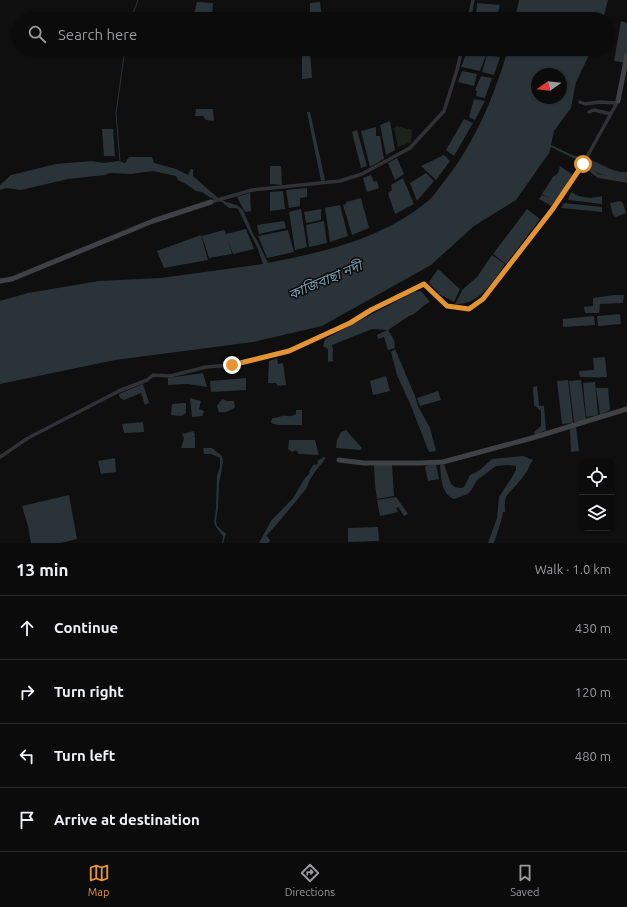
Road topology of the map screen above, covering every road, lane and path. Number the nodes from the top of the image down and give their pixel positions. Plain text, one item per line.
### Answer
1 (473, 0) edge
2 (470, 12) edge
3 (627, 55) edge
4 (461, 56) edge
5 (580, 102) dead end
6 (617, 102) junction
7 (589, 112) dead end
8 (611, 114) junction
9 (583, 164) junction
10 (627, 181) edge
11 (214, 201) joint
12 (0, 281) edge
13 (627, 409) edge
14 (0, 457) edge
15 (339, 460) dead end

1 - 2 street
3 - 6 street
4 - 11 street
5 - 6 street
6 - 8 street
7 - 8 street
8 - 9 street
9 - 10 street
9 - 14 street
11 - 12 street
13 - 15 street

